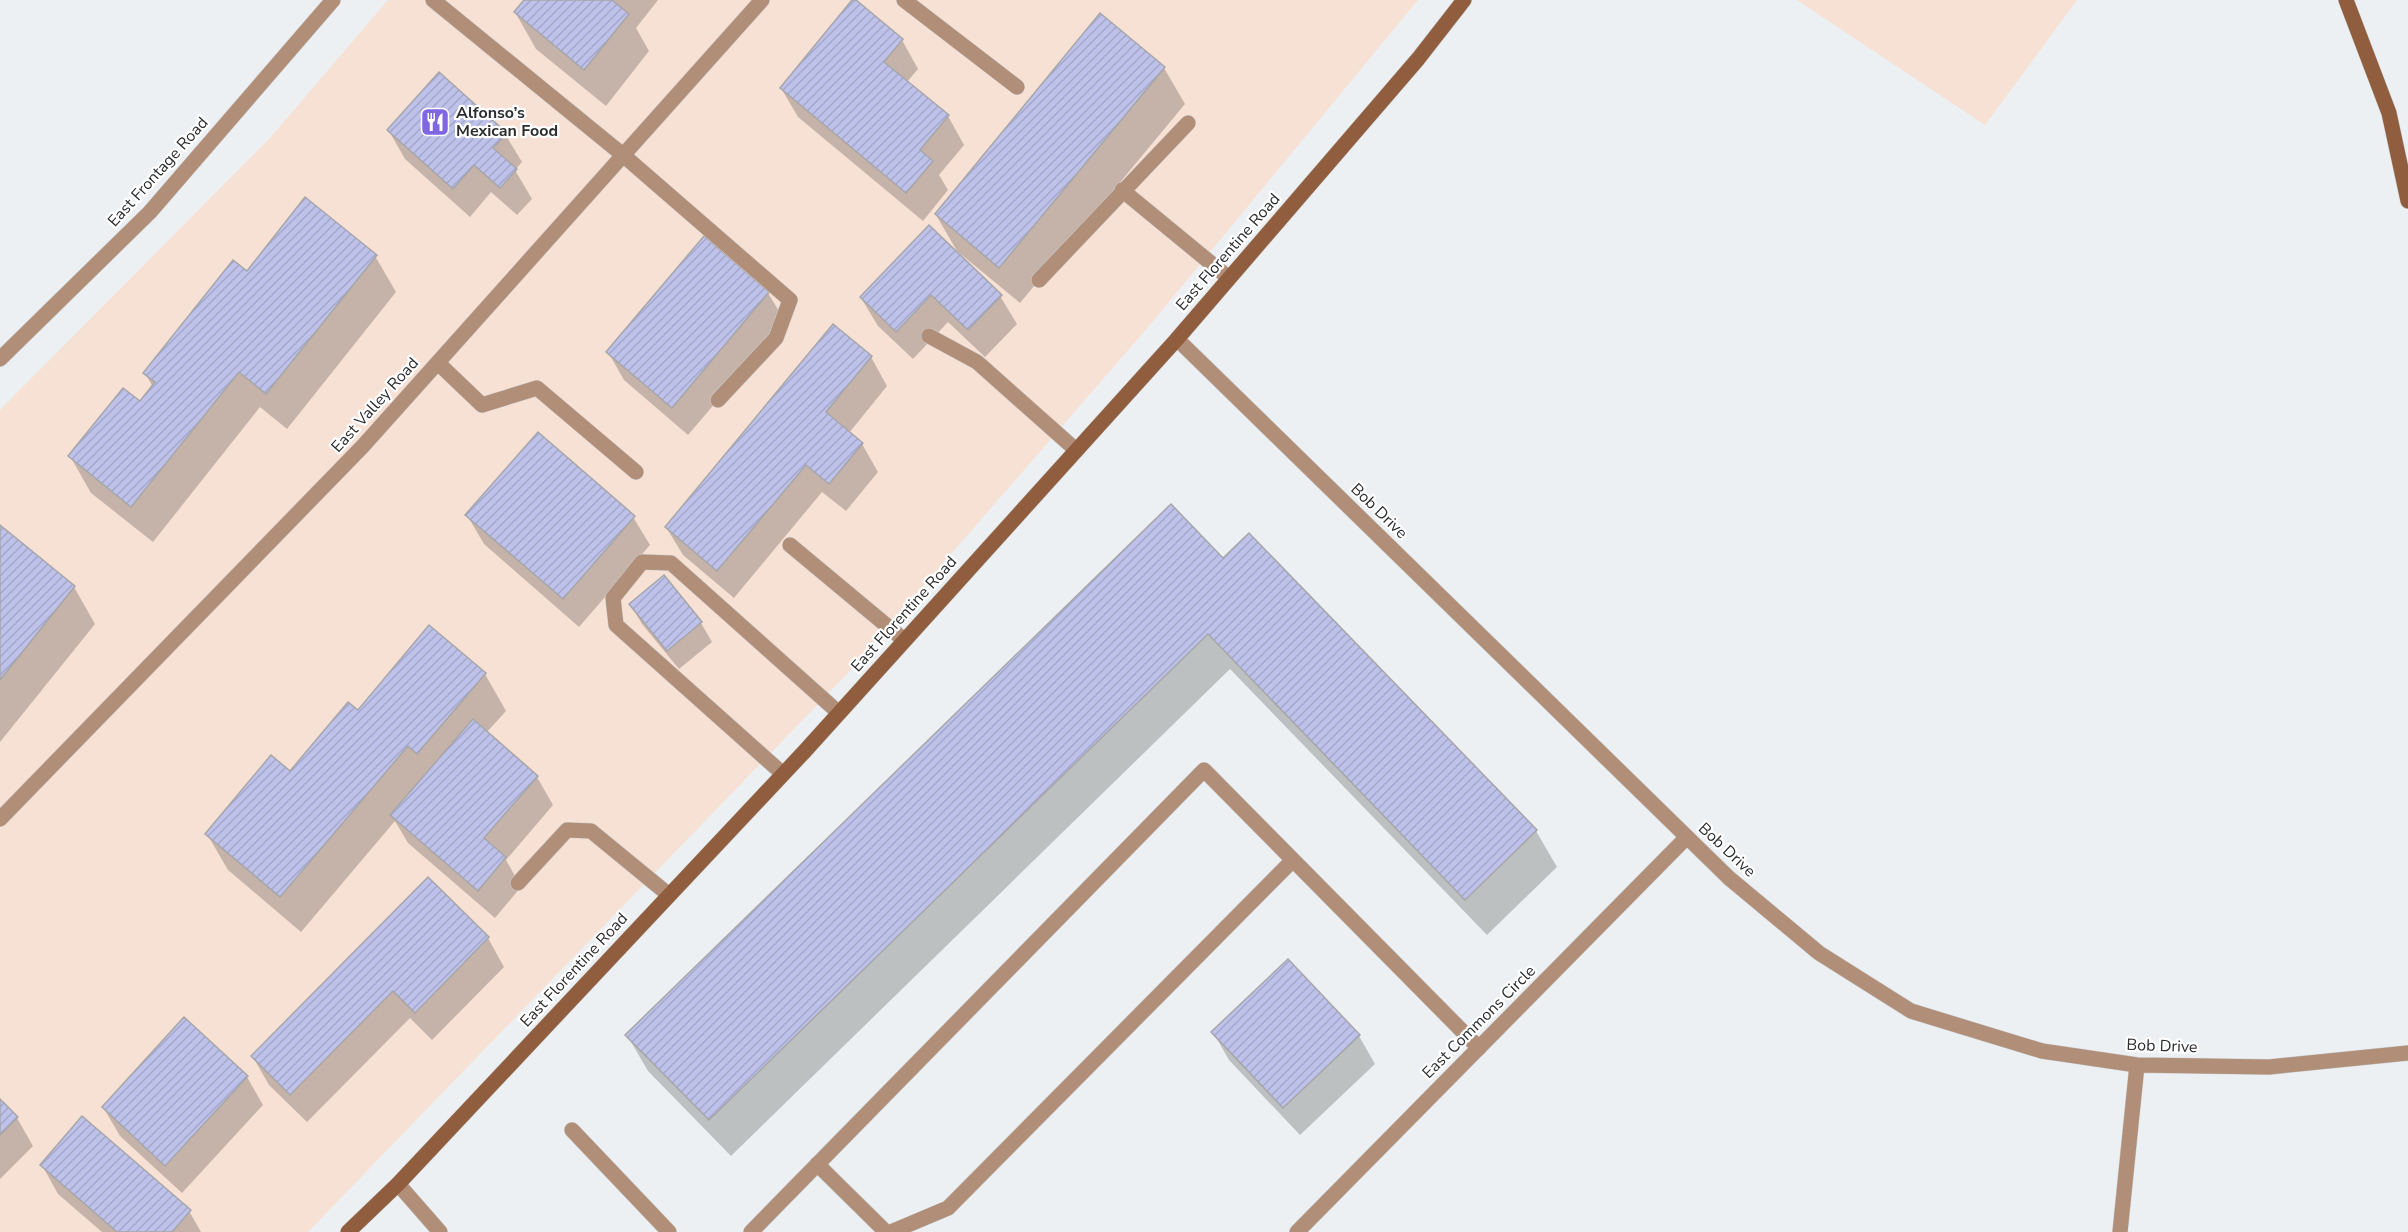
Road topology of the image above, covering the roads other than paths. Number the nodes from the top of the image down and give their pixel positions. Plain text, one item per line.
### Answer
1 (333, 0) edge
2 (433, 0) edge
3 (762, 0) edge
4 (904, 0) edge
5 (1464, 0) edge
6 (2346, 0) edge
7 (1017, 87) dead end
8 (1188, 123) dead end
9 (623, 154) junction
10 (1122, 190) junction
11 (2408, 201) edge
12 (1230, 278) junction
13 (1039, 280) dead end
14 (929, 336) dead end
15 (1177, 339) junction
16 (0, 359) edge
17 (438, 363) junction
18 (718, 400) dead end
19 (1076, 450) junction
20 (636, 472) dead end
21 (790, 545) dead end
22 (904, 640) junction
23 (839, 713) junction
24 (783, 774) junction
25 (0, 819) edge
26 (1687, 837) junction
27 (1293, 860) junction
28 (518, 883) dead end
29 (669, 895) junction
30 (1479, 1048) junction
31 (2408, 1053) edge
32 (2137, 1065) junction
33 (572, 1130) dead end
34 (817, 1164) junction
35 (398, 1184) junction
36 (348, 1232) edge
37 (440, 1232) edge
38 (669, 1232) edge
39 (751, 1232) edge
40 (886, 1232) edge
41 (891, 1232) edge
42 (1297, 1232) edge
43 (2120, 1232) edge

1 - 16 street, East Frontage Road
2 - 9 street
3 - 9 street, East Valley Road
4 - 7 street
5 - 12 street, East Florentine Road
6 - 11 street
8 - 10 street
9 - 17 street, East Valley Road
9 - 18 street
10 - 12 street
10 - 13 street
12 - 15 street, East Florentine Road
14 - 19 street
15 - 19 street, East Florentine Road
15 - 26 street, Bob Drive
17 - 20 street
17 - 25 street, East Valley Road
19 - 22 street, East Florentine Road
21 - 22 street
22 - 23 street, East Florentine Road
23 - 24 street, East Florentine Road
23 - 24 street
24 - 29 street, East Florentine Road
26 - 30 street, East Commons Circle
26 - 32 street, Bob Drive
27 - 30 street
27 - 34 street
27 - 41 street
28 - 29 street
29 - 35 street, East Florentine Road
30 - 42 street, East Commons Circle
31 - 32 street, Bob Drive
32 - 43 street
33 - 38 street
34 - 39 street
34 - 40 street
35 - 36 street, East Florentine Road
35 - 37 street

